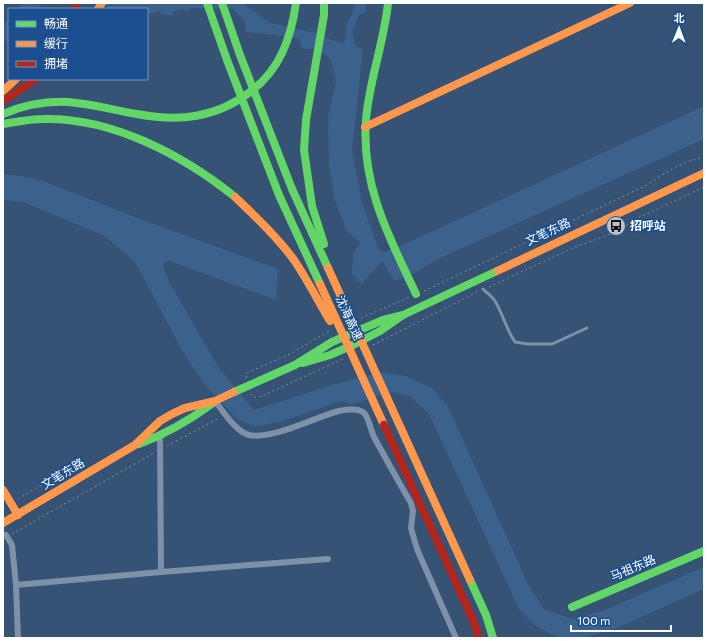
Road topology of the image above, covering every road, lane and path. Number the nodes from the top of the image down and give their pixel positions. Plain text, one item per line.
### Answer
1 (207, 3) edge
2 (222, 3) edge
3 (296, 3) edge
4 (324, 3) edge
5 (388, 3) edge
6 (630, 3) edge
7 (15, 80) edge
8 (34, 80) edge
9 (3, 91) edge
10 (3, 101) edge
11 (3, 114) edge
12 (3, 124) edge
13 (365, 127) junction
14 (704, 157) edge
15 (704, 173) edge
16 (704, 187) edge
17 (483, 289) junction
18 (416, 294) junction
19 (361, 318) dead end
20 (587, 328) dead end
21 (333, 329) dead end
22 (374, 345) dead end
23 (365, 349) junction
24 (347, 358) dead end
25 (356, 363) junction
26 (242, 389) junction
27 (215, 402) junction
28 (225, 414) junction
29 (160, 437) junction
30 (135, 445) junction
31 (160, 449) junction
32 (89, 473) junction
33 (3, 490) edge
34 (11, 503) junction
35 (18, 515) junction
36 (3, 523) edge
37 (7, 536) joint
38 (704, 551) edge
39 (328, 559) dead end
40 (161, 572) junction
41 (16, 585) junction
42 (572, 607) dead end
43 (18, 638) edge
44 (456, 638) edge
45 (478, 638) edge
46 (493, 638) edge

1 - 25 main road, 沈海高速
2 - 23 main road, 沈海高速
3 - 11 main road
4 - 23 main road
5 - 13 main road
6 - 13 main road
7 - 9 main road
8 - 10 main road
12 - 25 main road
13 - 18 main road
14 - 18 path
15 - 26 main road, 文笔东路
16 - 17 path
17 - 20 lane
17 - 22 path
18 - 19 path
21 - 26 path
23 - 46 main road, 沈海高速
24 - 26 path
25 - 45 main road, 沈海高速
26 - 27 main road, 文笔东路
27 - 28 street
27 - 29 main road, 文笔东路
27 - 30 main road, 文笔东路
28 - 31 path
28 - 44 street
29 - 30 main road, 文笔东路
29 - 31 street
30 - 32 main road, 文笔东路
31 - 37 path
31 - 40 street
32 - 34 path
32 - 35 main road, 文笔东路
33 - 34 main road
34 - 35 main road
35 - 36 main road, 文笔东路
37 - 41 street
38 - 42 main road, 马祖东路
39 - 40 street
40 - 41 street
41 - 43 street

